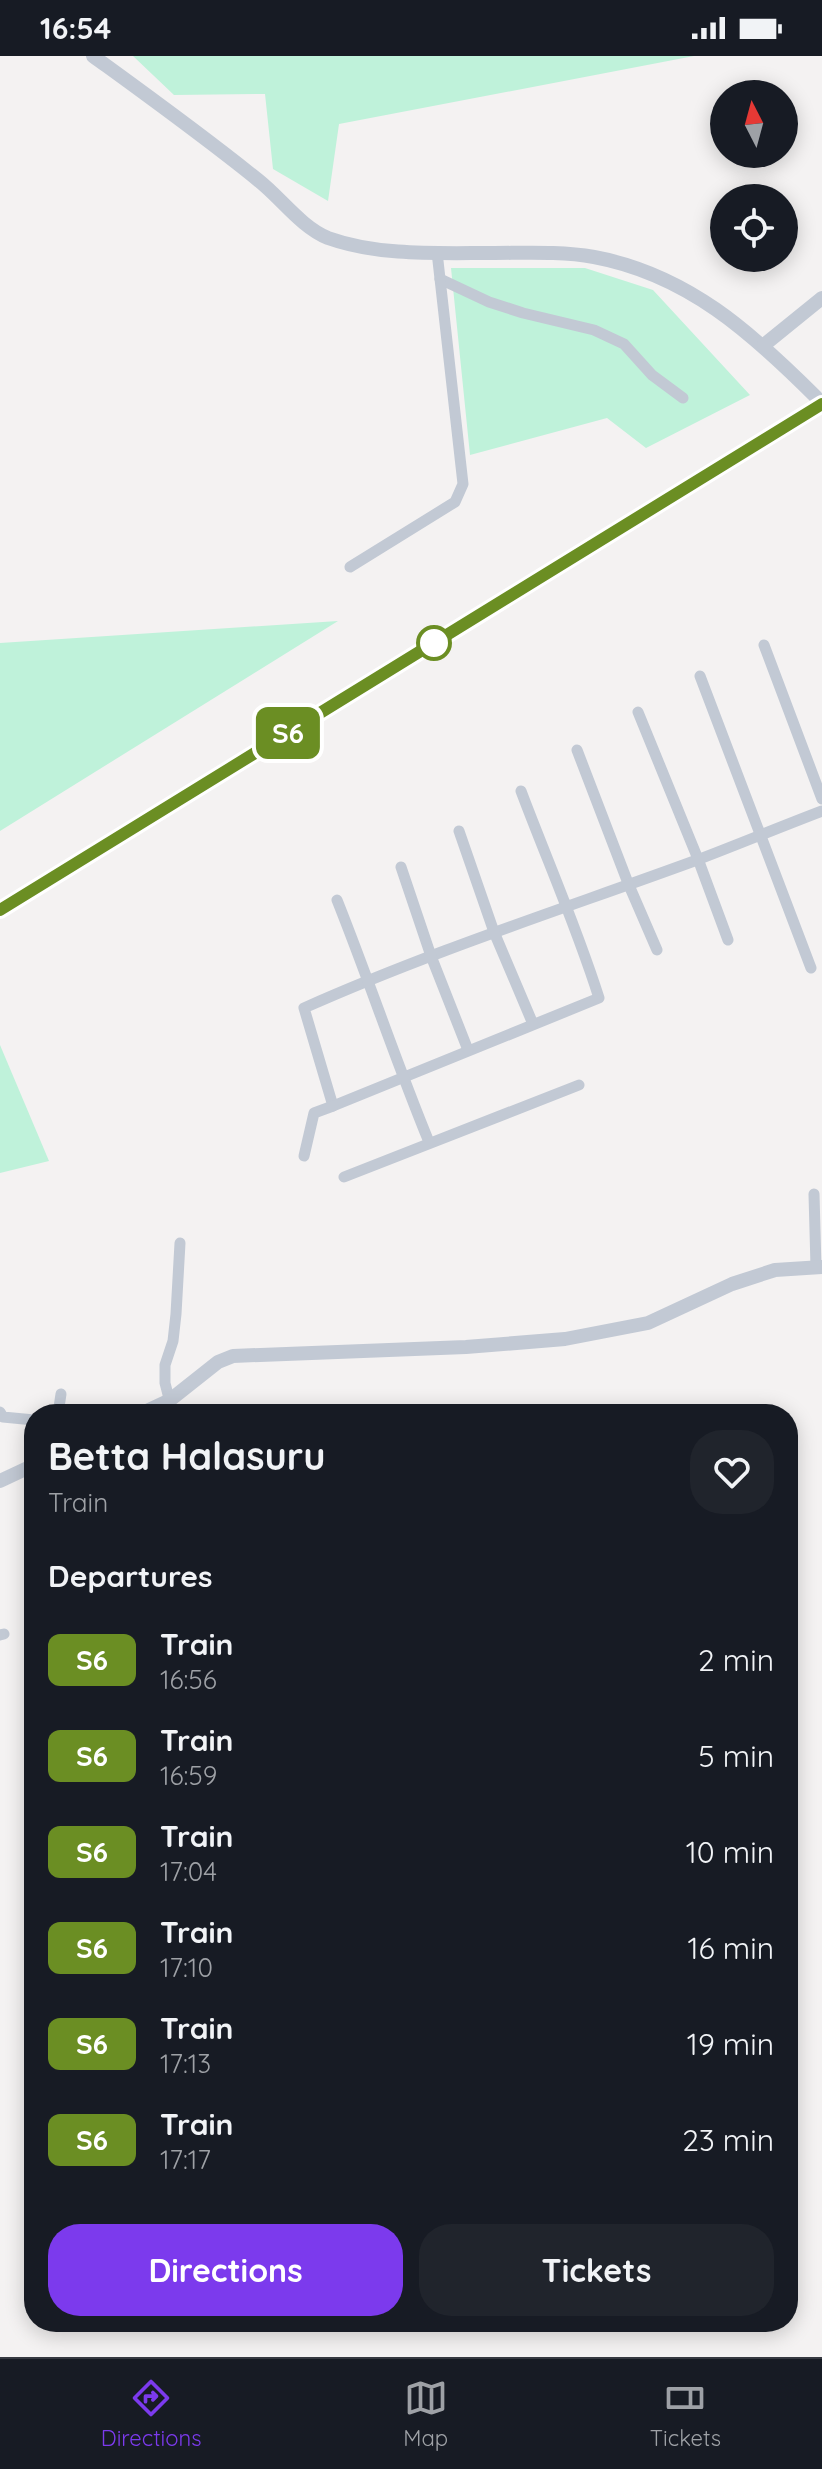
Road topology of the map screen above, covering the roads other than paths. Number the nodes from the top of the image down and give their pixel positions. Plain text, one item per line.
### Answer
1 (93, 56) edge
2 (437, 252) junction
3 (440, 279) junction
4 (822, 298) edge
5 (764, 345) junction
6 (816, 397) dead end
7 (683, 398) dead end
8 (350, 567) dead end
9 (764, 645) dead end
10 (700, 676) dead end
11 (638, 712) dead end
12 (577, 750) dead end
13 (521, 791) dead end
14 (822, 799) edge
15 (822, 811) edge
16 (459, 831) dead end
17 (762, 834) junction
18 (698, 859) junction
19 (401, 867) dead end
20 (628, 883) junction
21 (337, 900) dead end
22 (565, 905) junction
23 (494, 932) junction
24 (728, 940) dead end
25 (657, 950) dead end
26 (431, 956) junction
27 (811, 968) dead end
28 (369, 979) junction
29 (533, 1024) junction
30 (468, 1050) junction
31 (403, 1078) junction
32 (579, 1085) dead end
33 (333, 1106) junction
34 (429, 1142) junction
35 (304, 1156) dead end
36 (344, 1177) dead end
37 (814, 1194) dead end
38 (180, 1243) dead end
39 (819, 1267) edge
40 (61, 1394) dead end
41 (60, 1404) edge
42 (171, 1404) edge
43 (175, 1404) edge
44 (0, 1412) edge
45 (24, 1419) edge
46 (24, 1470) edge
47 (0, 1481) edge

1 - 2 street
2 - 3 street
2 - 5 street
3 - 7 street
3 - 8 street
4 - 5 street
5 - 6 street
9 - 14 street
10 - 17 street
11 - 18 street
12 - 20 street
13 - 22 street
15 - 17 street
16 - 23 street
17 - 18 street
17 - 27 street
18 - 20 street
18 - 24 street
19 - 26 street
20 - 22 street
20 - 25 street
21 - 28 street
22 - 23 street
22 - 29 street
23 - 26 street
23 - 29 street
26 - 28 street
26 - 30 street
28 - 31 street
28 - 33 street
29 - 30 street
30 - 31 street
31 - 33 street
31 - 34 street
32 - 34 street
33 - 35 street
34 - 36 street
37 - 39 street
38 - 42 street
39 - 43 street
40 - 41 street
44 - 45 street
46 - 47 street

